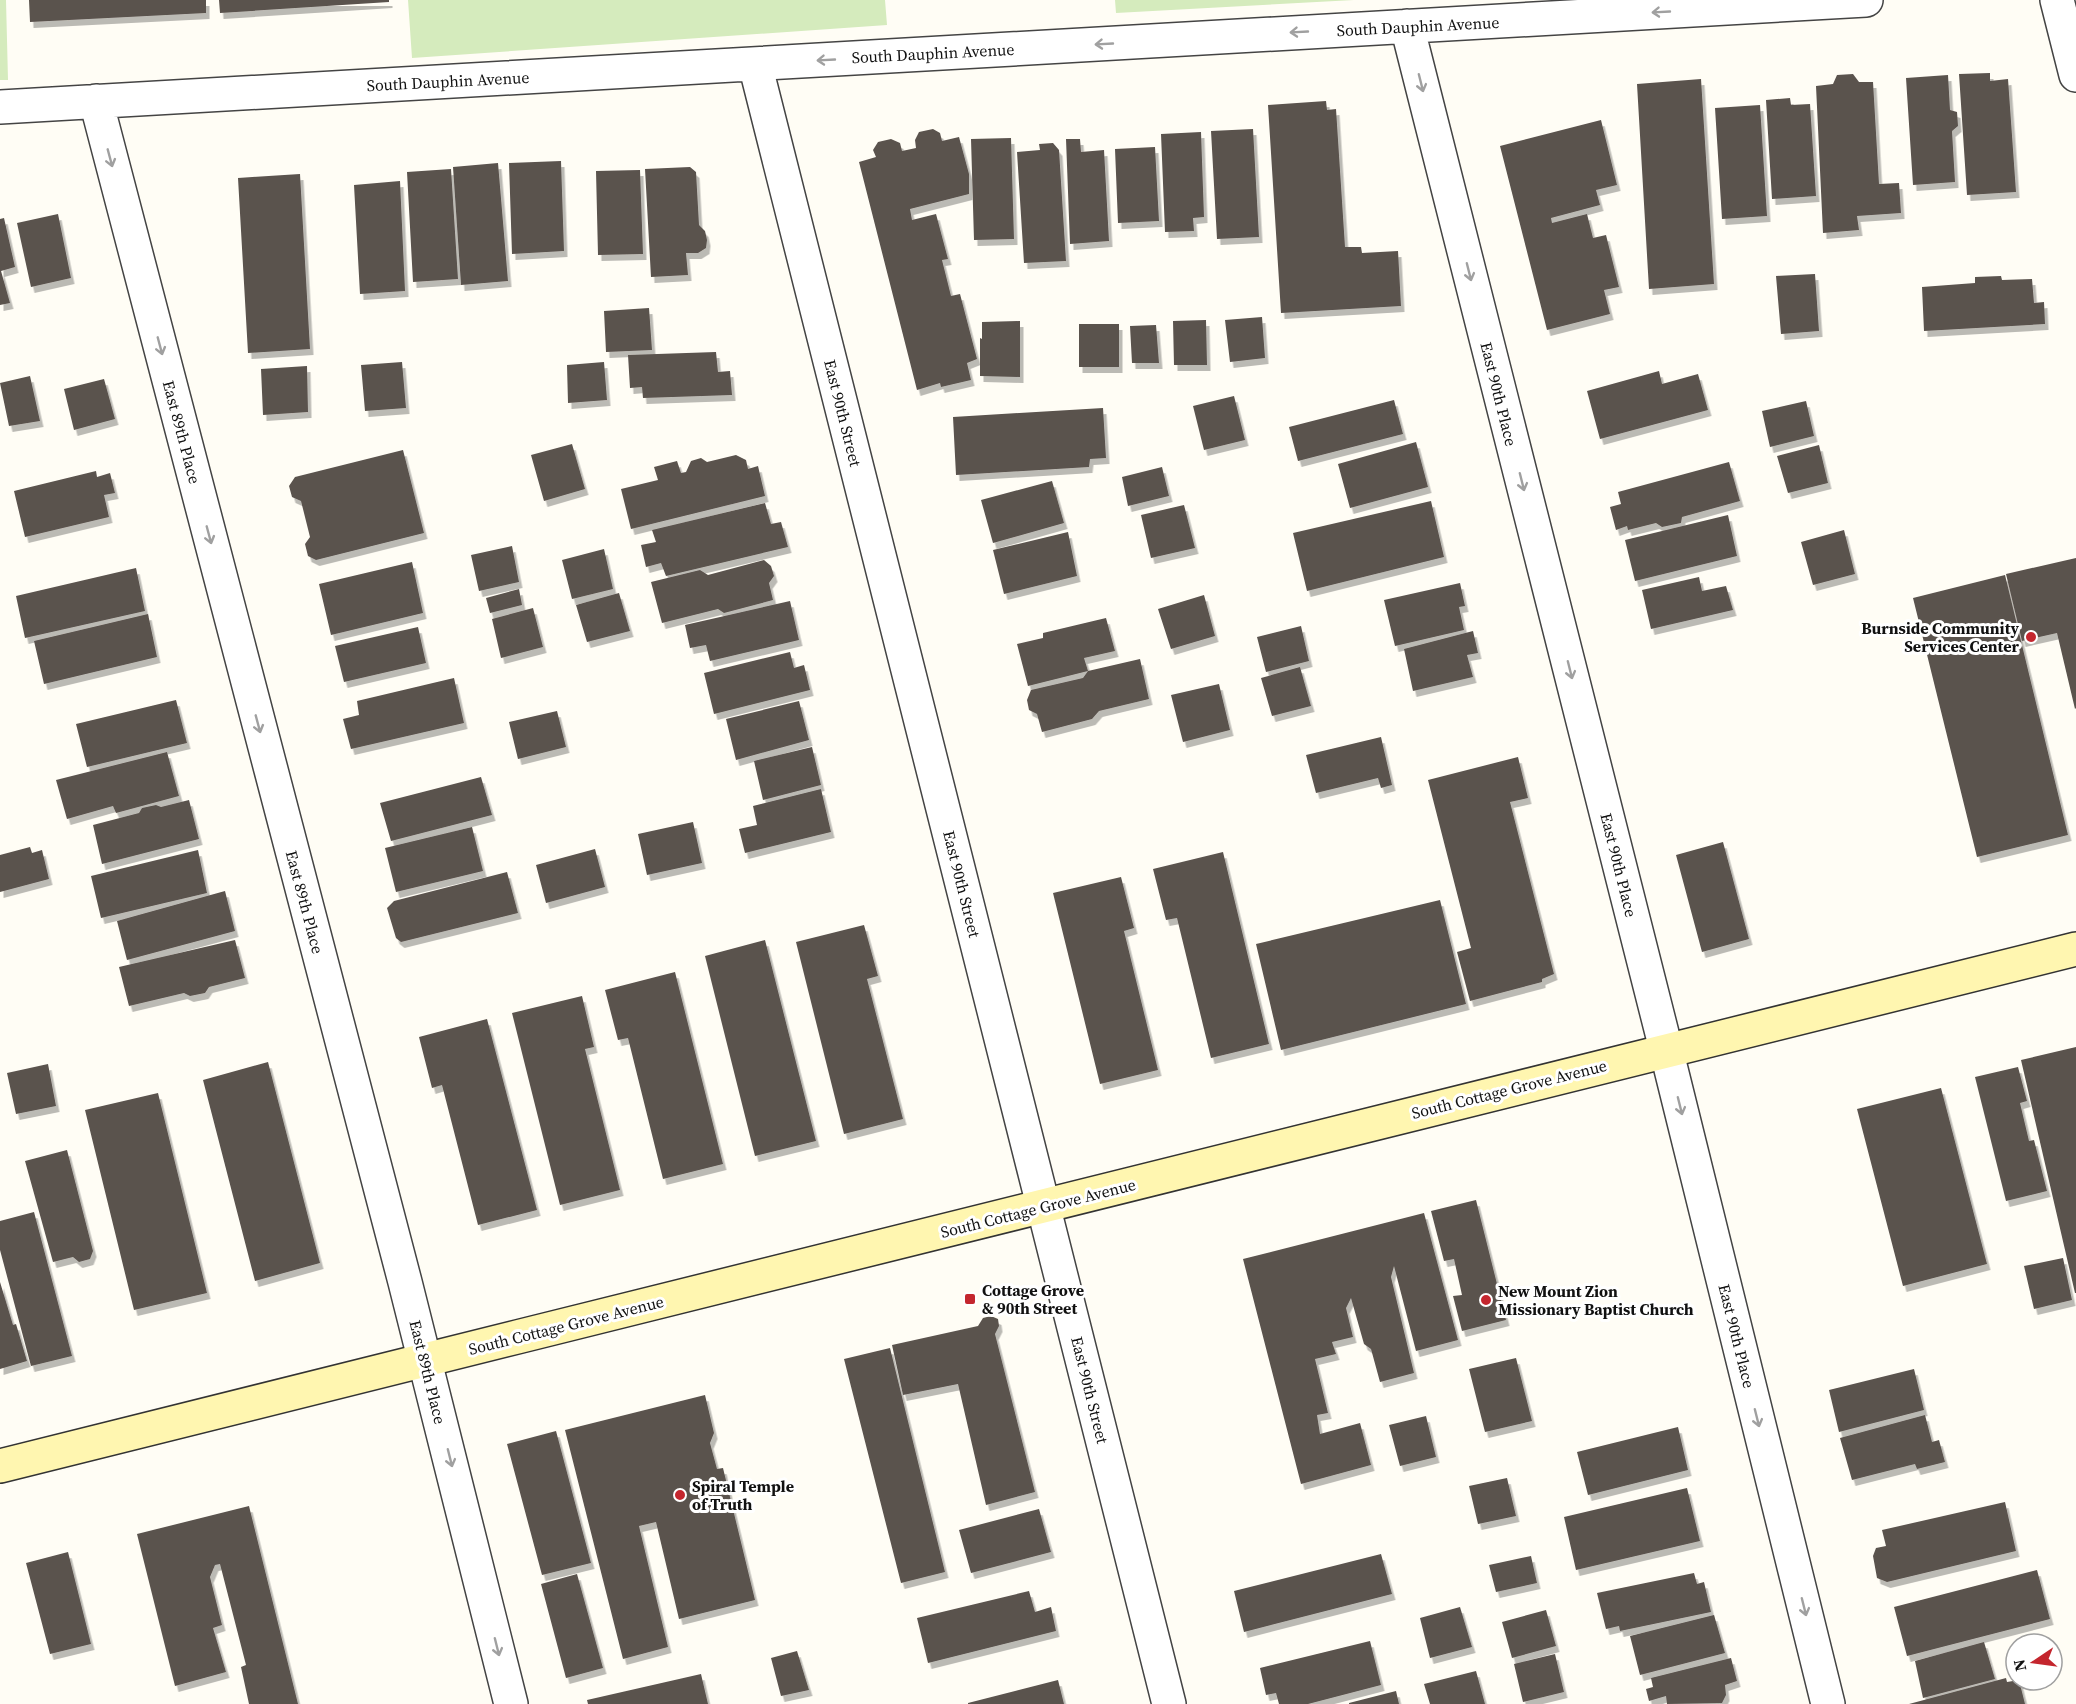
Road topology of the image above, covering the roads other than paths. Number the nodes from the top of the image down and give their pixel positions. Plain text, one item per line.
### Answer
1 (1866, 0) edge
2 (2057, 0) edge
3 (1407, 26) junction
4 (755, 64) junction
5 (2076, 75) edge
6 (96, 101) junction
7 (0, 107) edge
8 (2076, 949) edge
9 (1666, 1049) junction
10 (1044, 1207) junction
11 (425, 1361) junction
12 (0, 1466) edge
13 (511, 1704) edge
14 (1169, 1704) edge
15 (1828, 1704) edge

1 -> 3 street, South Dauphin Avenue
2 - 5 street
3 -> 4 street, South Dauphin Avenue
3 -> 9 street, East 90th Place
4 - 6 street, South Dauphin Avenue
4 - 10 street, East 90th Street
6 - 7 street, South Dauphin Avenue
6 -> 11 street, East 89th Place
8 - 9 main road, South Cottage Grove Avenue
9 - 10 main road, South Cottage Grove Avenue
9 -> 15 street, East 90th Place
10 - 11 main road, South Cottage Grove Avenue
10 - 14 street, East 90th Street
11 - 12 main road, South Cottage Grove Avenue
11 -> 13 street, East 89th Place

